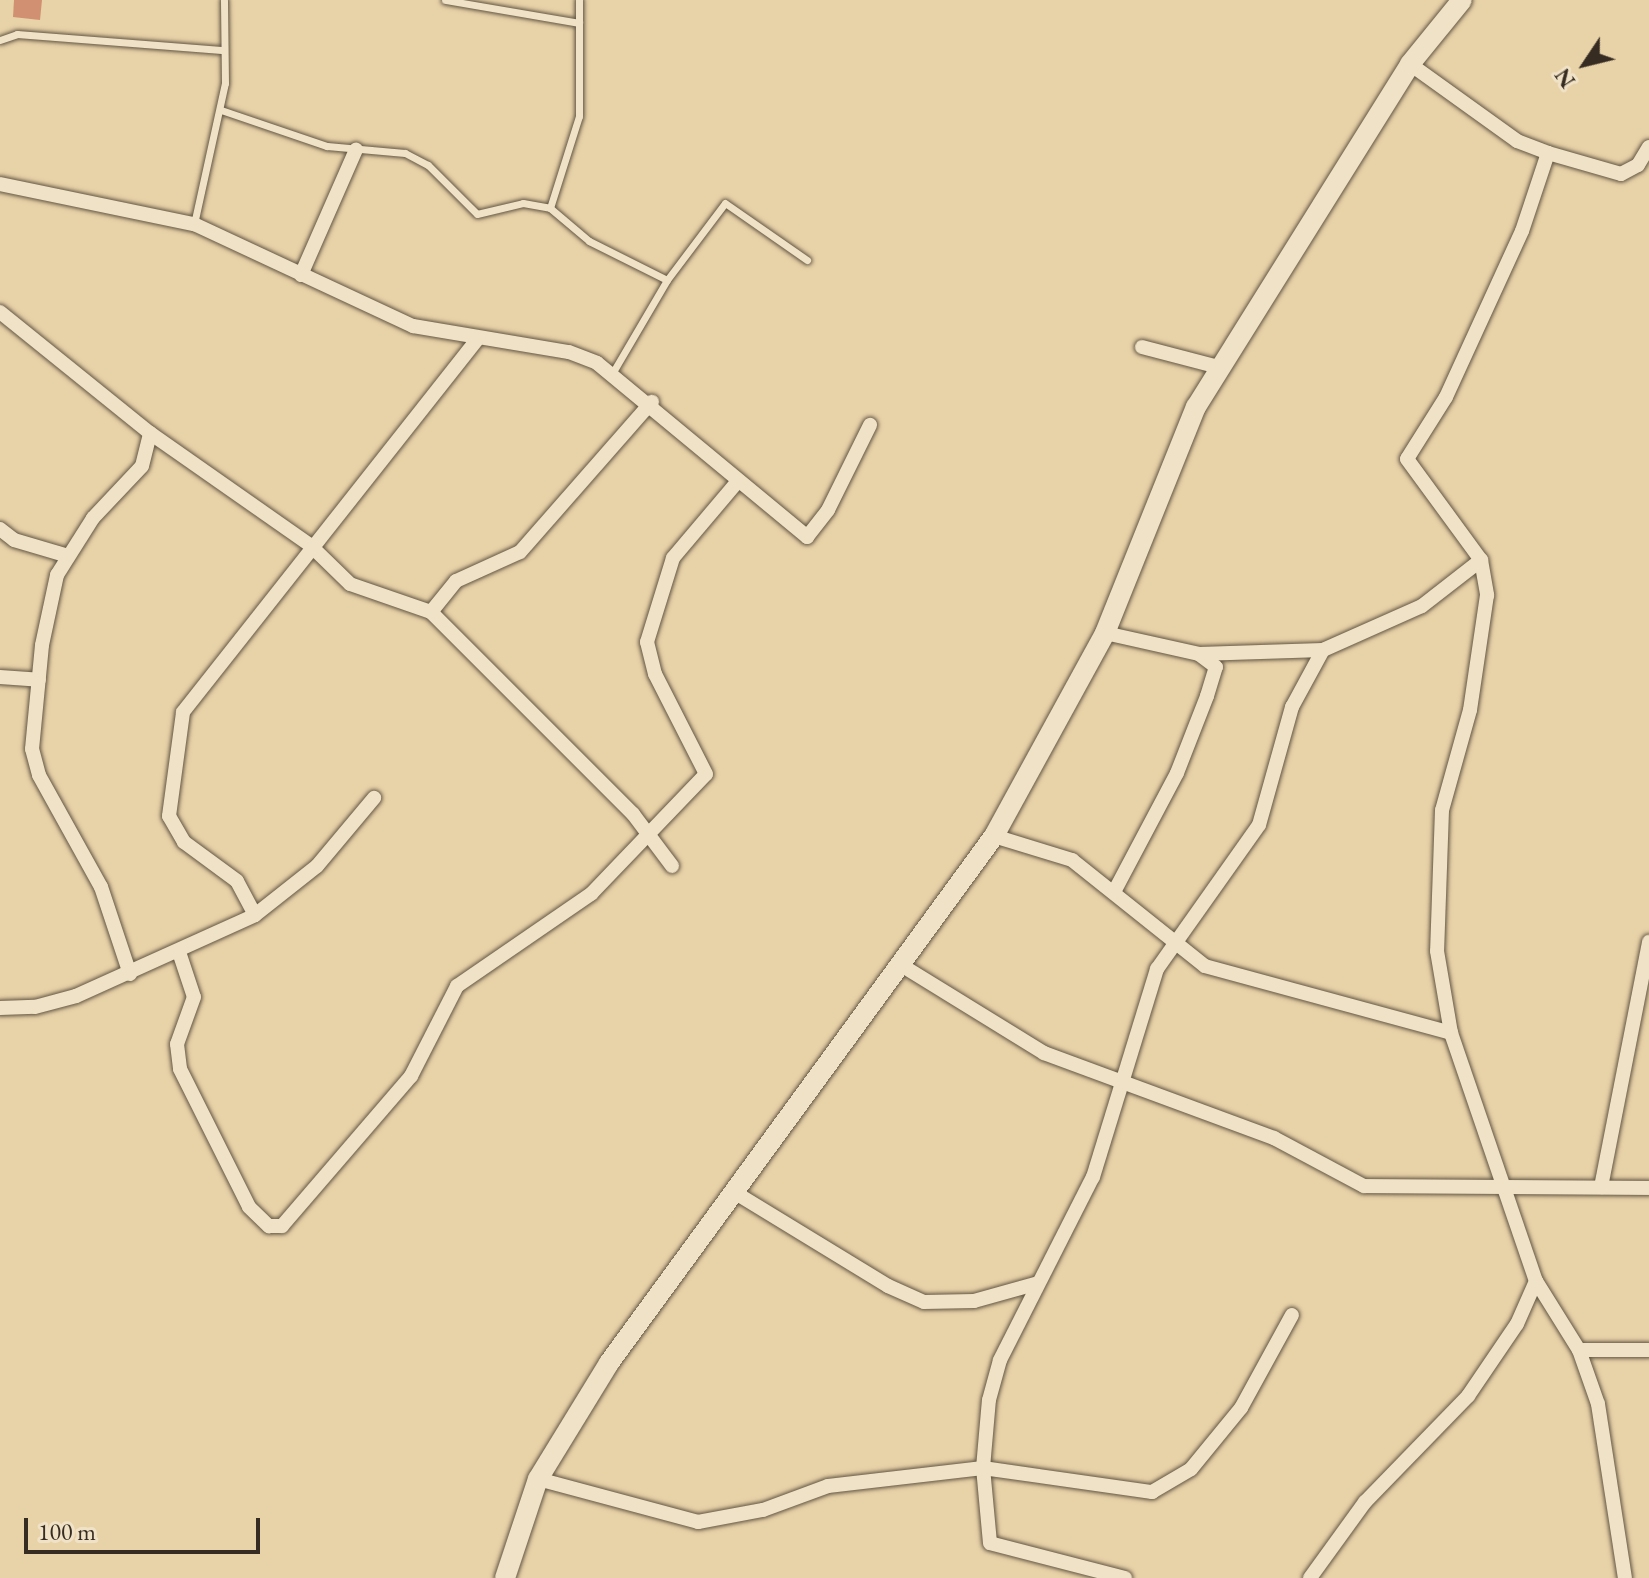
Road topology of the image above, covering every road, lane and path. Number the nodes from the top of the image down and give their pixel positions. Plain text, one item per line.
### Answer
1 (224, 0) edge
2 (445, 0) edge
3 (579, 0) edge
4 (1462, 0) edge
5 (579, 23) junction
6 (0, 40) edge
7 (221, 50) junction
8 (1410, 64) junction
9 (221, 110) junction
10 (1649, 147) edge
11 (356, 150) junction
12 (1548, 153) junction
13 (0, 184) edge
14 (550, 208) junction
15 (194, 224) junction
16 (807, 260) dead end
17 (301, 275) junction
18 (667, 280) junction
19 (0, 312) edge
20 (478, 338) junction
21 (1142, 347) dead end
22 (1219, 367) junction
23 (613, 372) junction
24 (652, 402) junction
25 (870, 425) dead end
26 (150, 433) junction
27 (738, 481) junction
28 (0, 529) edge
29 (310, 545) junction
30 (65, 555) junction
31 (1481, 560) junction
32 (431, 612) junction
33 (1105, 633) junction
34 (1323, 650) junction
35 (1199, 654) junction
36 (0, 677) edge
37 (39, 680) junction
38 (374, 798) dead end
39 (647, 833) junction
40 (994, 836) junction
41 (672, 866) dead end
42 (1114, 892) junction
43 (255, 915) junction
44 (1649, 942) edge
45 (1174, 944) junction
46 (179, 952) junction
47 (901, 965) junction
48 (130, 974) junction
49 (0, 1008) edge
50 (1451, 1033) junction
51 (1120, 1081) junction
52 (1498, 1186) junction
53 (1601, 1187) junction
54 (1649, 1188) edge
55 (734, 1192) junction
56 (1536, 1281) junction
57 (1038, 1283) junction
58 (1292, 1315) dead end
59 (1579, 1350) junction
60 (1649, 1350) edge
61 (983, 1468) junction
62 (538, 1479) junction
63 (505, 1578) edge
64 (1125, 1578) edge
65 (1310, 1578) edge
66 (1625, 1578) edge

1 - 7 lane
2 - 5 lane
3 - 5 lane
4 - 8 street
5 - 14 lane
6 - 7 lane
7 - 9 lane
8 - 12 street
8 - 22 street
9 - 11 lane
9 - 15 lane
10 - 12 street
11 - 14 lane
11 - 17 street
12 - 31 street
13 - 15 street
14 - 18 lane
15 - 17 street
16 - 18 lane
17 - 20 street
18 - 23 lane
19 - 26 street
20 - 23 street
20 - 29 street
21 - 22 street
22 - 33 street
23 - 24 street
24 - 27 street
24 - 32 street
25 - 27 street
26 - 29 street
26 - 30 street
27 - 39 street
28 - 30 street
29 - 32 street
29 - 43 street
30 - 37 street
31 - 34 street
31 - 50 street
32 - 39 street
33 - 35 street
33 - 40 street
34 - 35 street
34 - 45 street
35 - 42 street
36 - 37 street
37 - 48 street
38 - 43 street
39 - 41 street
39 - 46 street
40 - 42 street
40 - 47 street
42 - 45 street
43 - 46 street
44 - 53 street
45 - 50 street
45 - 51 street
46 - 48 street
47 - 51 street
47 - 55 street
48 - 49 street
50 - 52 street
51 - 52 street
51 - 57 street
52 - 53 street
52 - 56 street
53 - 54 street
55 - 57 street
55 - 62 street
56 - 59 street
56 - 65 street
57 - 61 street
58 - 61 street
59 - 60 street
59 - 66 street
61 - 62 street
61 - 64 street
62 - 63 street

